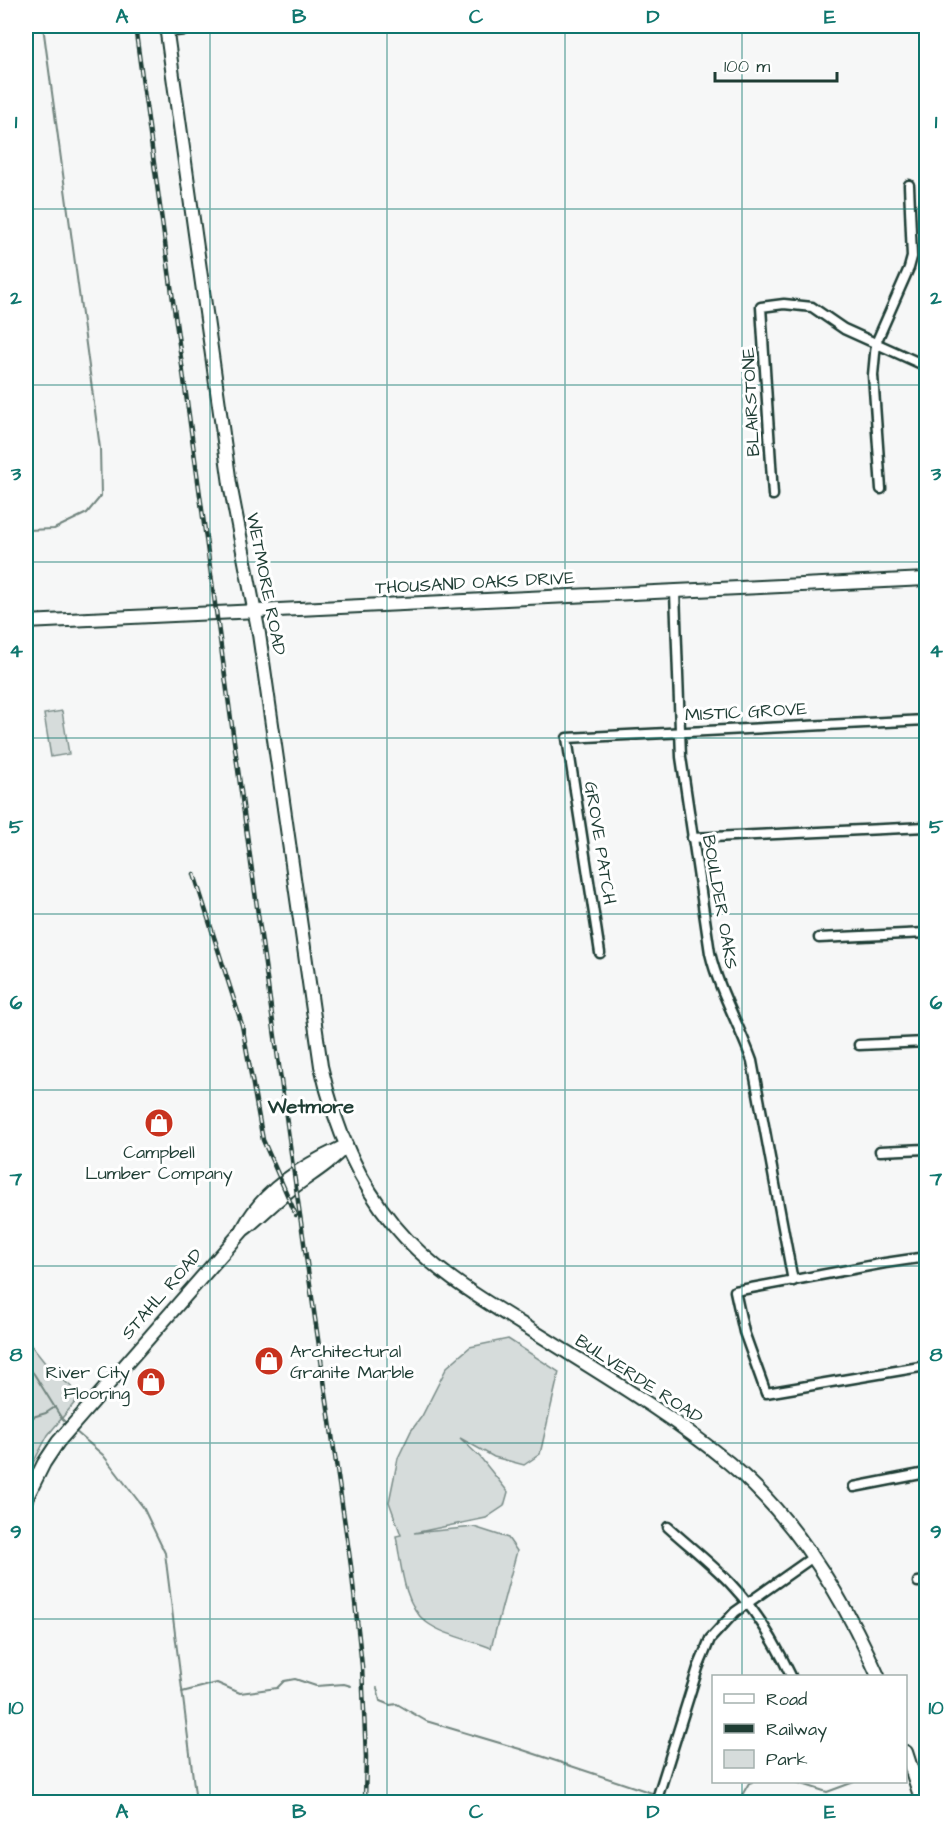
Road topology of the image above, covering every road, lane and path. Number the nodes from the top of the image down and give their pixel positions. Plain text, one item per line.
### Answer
1 (216, 26) edge
2 (166, 29) edge
3 (909, 185) dead end
4 (876, 343) junction
5 (927, 366) edge
6 (881, 489) dead end
7 (773, 495) dead end
8 (927, 579) edge
9 (675, 592) junction
10 (255, 611) junction
11 (26, 622) edge
12 (927, 720) edge
13 (680, 731) junction
14 (567, 738) joint
15 (927, 827) edge
16 (692, 838) junction
17 (927, 933) edge
18 (819, 938) dead end
19 (600, 953) dead end
20 (927, 1042) edge
21 (859, 1045) dead end
22 (346, 1145) junction
23 (927, 1149) edge
24 (880, 1151) dead end
25 (927, 1257) edge
26 (793, 1281) junction
27 (927, 1365) edge
28 (927, 1473) edge
29 (854, 1487) dead end
30 (26, 1499) edge
31 (668, 1527) dead end
32 (813, 1557) junction
33 (747, 1604) junction
34 (790, 1675) edge
35 (877, 1675) edge
36 (907, 1755) edge
37 (923, 1798) edge
38 (656, 1803) edge

1 - 2 street
2 - 10 main road, WETMORE ROAD
3 - 4 street
4 - 5 street
4 - 6 street
4 - 7 street, BLAIRSTONE
8 - 9 main road, THOUSAND OAKS DRIVE
9 - 10 main road, THOUSAND OAKS DRIVE
9 - 13 street, BOULDER OAKS
10 - 11 main road, THOUSAND OAKS DRIVE
10 - 22 main road, WETMORE ROAD
12 - 13 street, MISTIC GROVE
13 - 14 street, MISTIC GROVE
13 - 16 street, BOULDER OAKS
14 - 19 street, GROVE PATCH
15 - 16 street
16 - 26 street, BOULDER OAKS
17 - 18 street
20 - 21 street
22 - 30 main road, STAHL ROAD
22 - 32 main road, BULVERDE ROAD
23 - 24 street
25 - 26 street
26 - 27 street
28 - 29 street
31 - 33 street
32 - 33 street
32 - 35 main road, BULVERDE ROAD
33 - 34 street
33 - 38 street
36 - 37 main road

